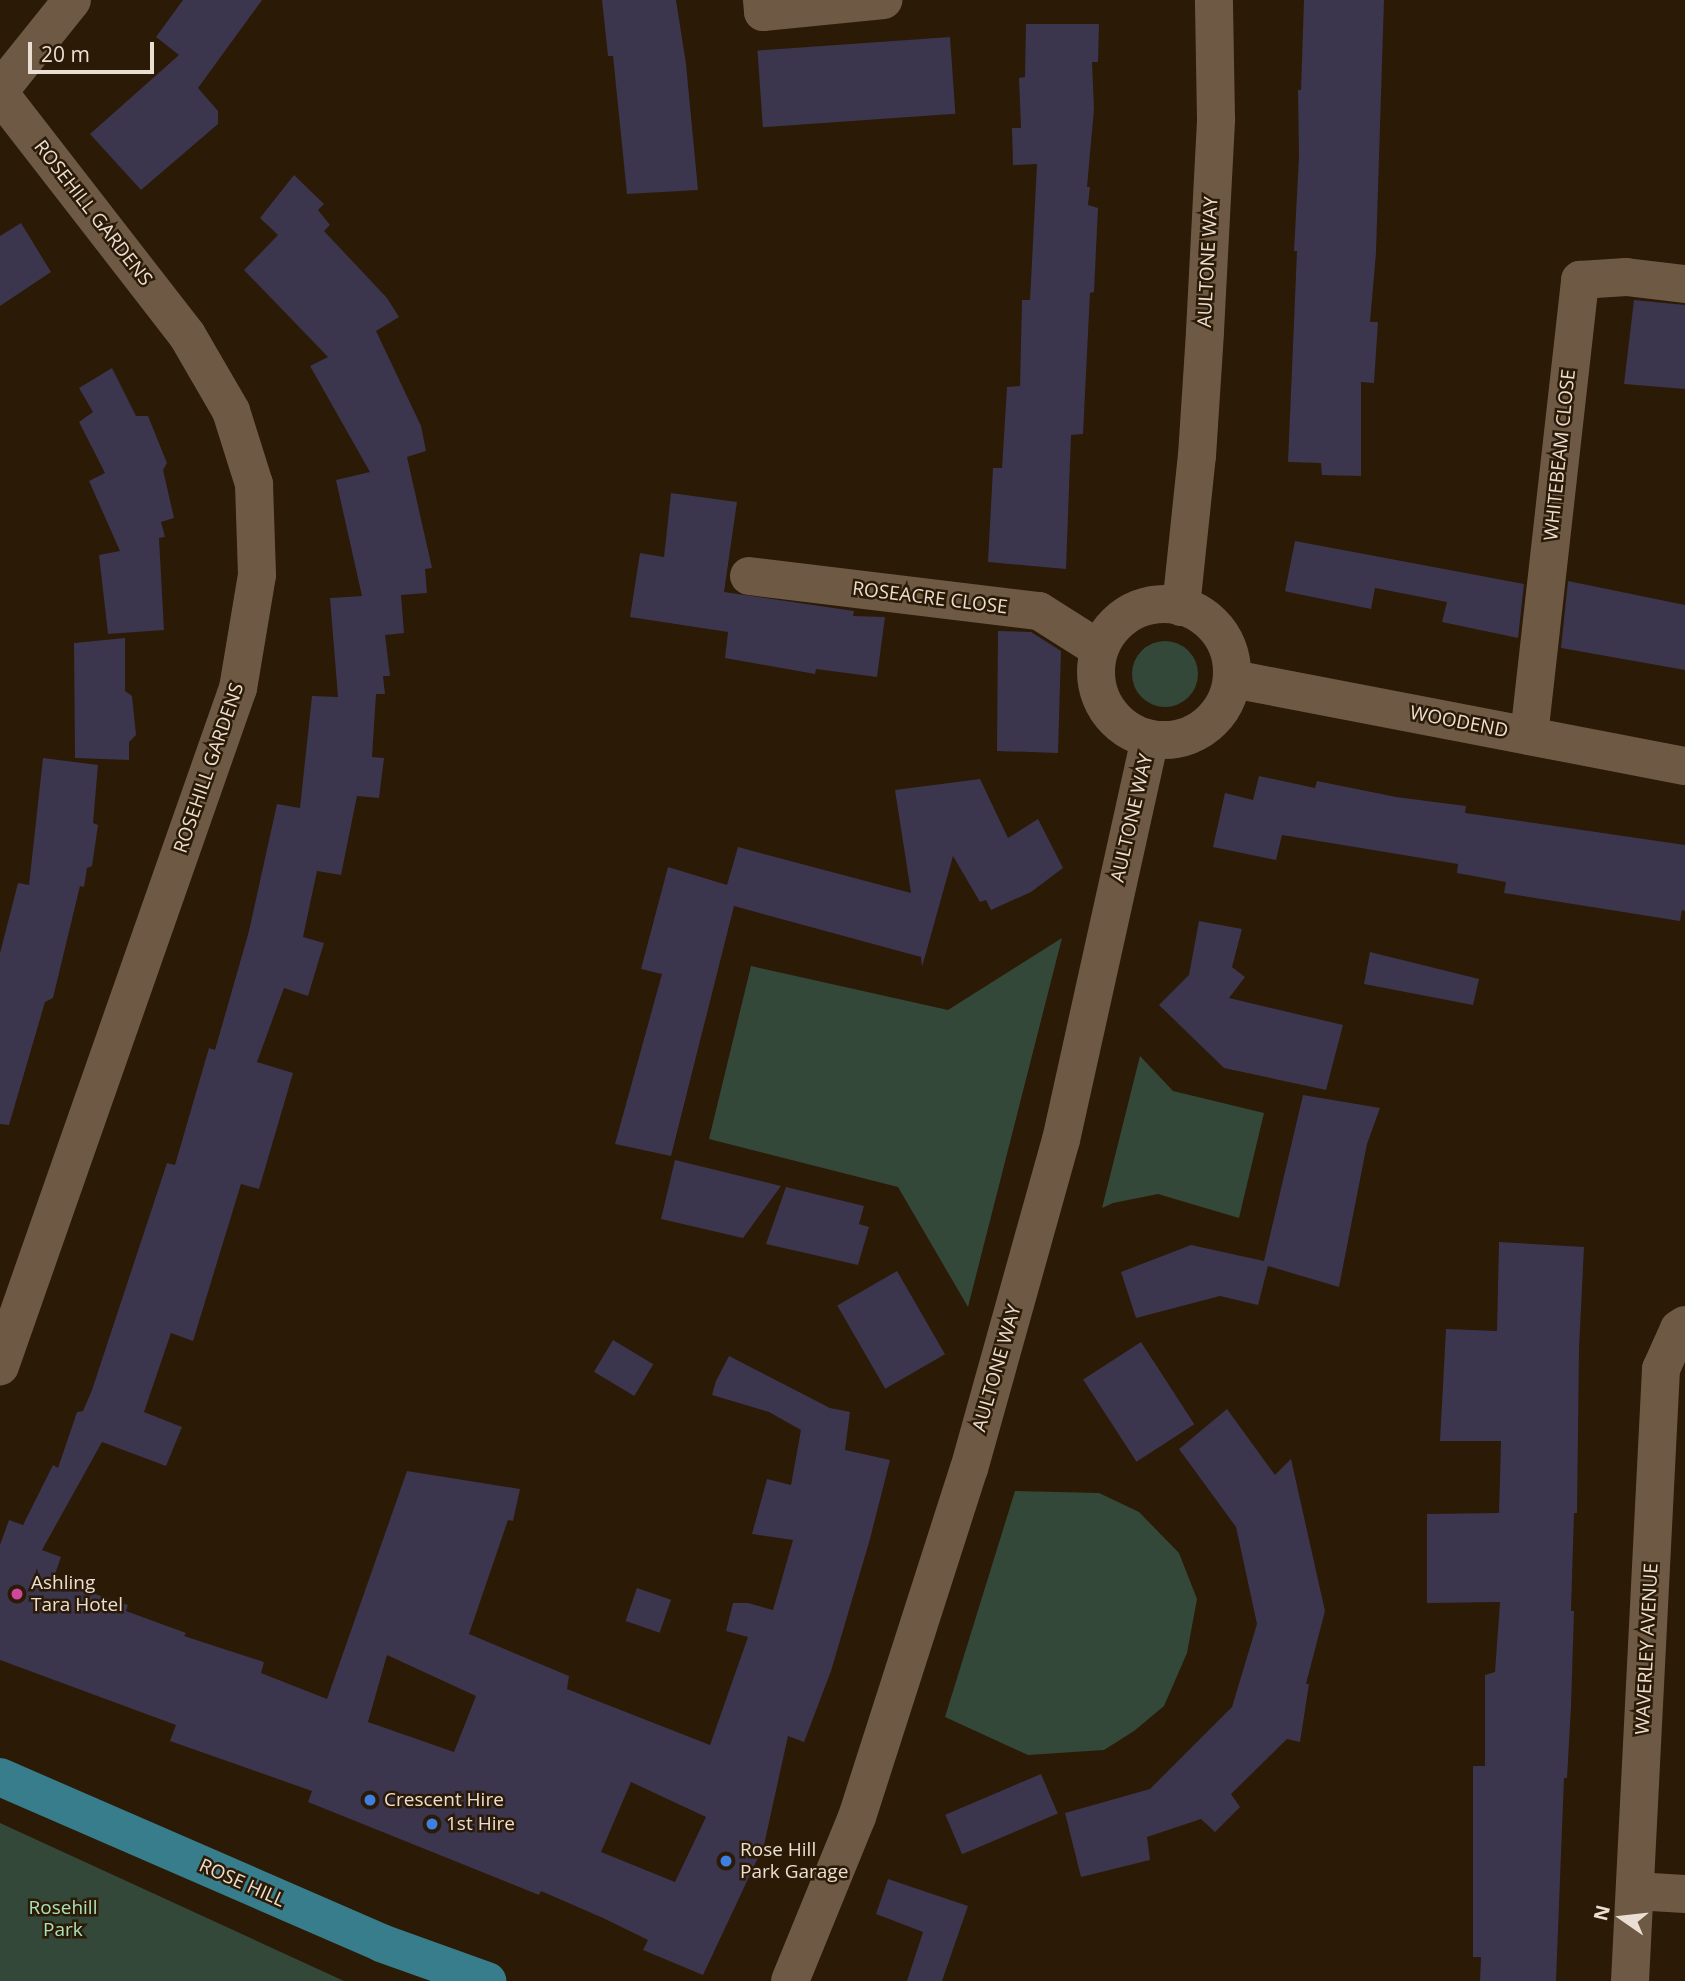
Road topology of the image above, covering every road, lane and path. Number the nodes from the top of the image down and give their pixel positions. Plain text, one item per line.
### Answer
1 (72, 0) edge
2 (762, 0) edge
3 (883, 0) edge
4 (1214, 0) edge
5 (0, 92) edge
6 (1685, 284) edge
7 (749, 576) dead end
8 (1181, 607) junction
9 (1099, 649) junction
10 (1233, 679) junction
11 (1529, 736) junction
12 (1150, 739) junction
13 (1685, 766) edge
14 (1685, 1325) edge
15 (0, 1366) edge
16 (0, 1777) edge
17 (1635, 1891) junction
18 (1685, 1894) edge
19 (487, 1981) edge
20 (790, 1981) edge
21 (1630, 1981) edge

1 - 5 street
2 - 3 street
4 - 8 street, AULTONE WAY
5 - 15 street, ROSEHILL GARDENS
6 - 11 street, WHITEBEAM CLOSE
7 - 9 street, ROSEACRE CLOSE
8 - 9 street
8 - 10 street
9 - 12 street, AULTONE WAY
10 - 11 street, WOODEND
10 - 12 street, AULTONE WAY
11 - 13 street, WOODEND
12 - 20 street, AULTONE WAY
14 - 17 street, WAVERLEY AVENUE
16 - 19 main road, ROSE HILL
17 - 18 street
17 - 21 street, WAVERLEY AVENUE

